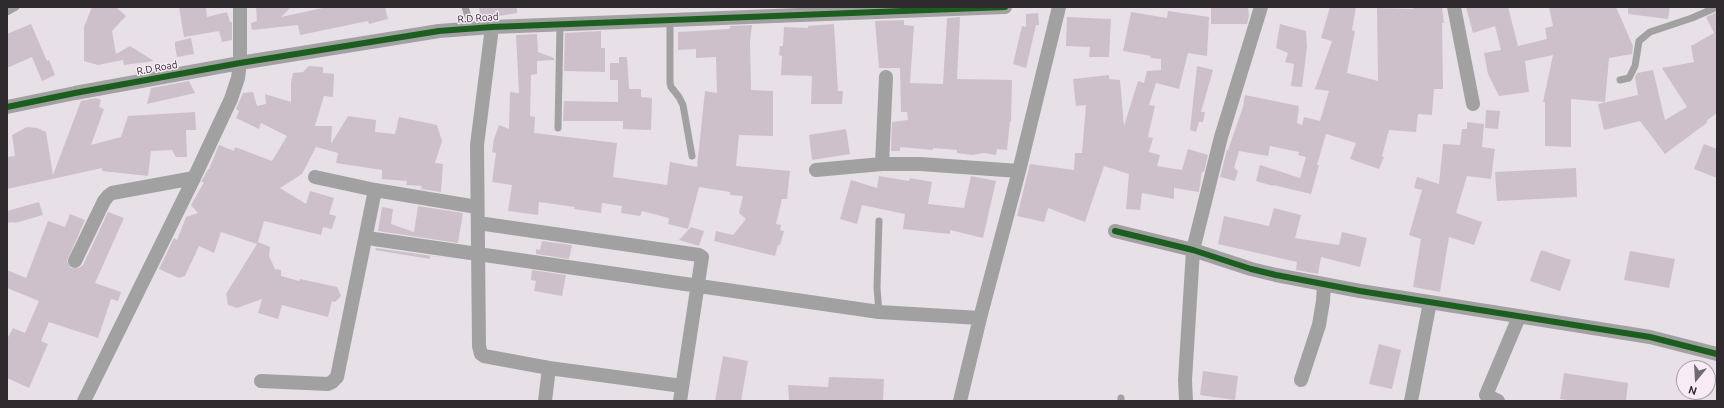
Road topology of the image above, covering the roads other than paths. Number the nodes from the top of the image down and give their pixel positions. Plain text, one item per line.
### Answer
1 (16, 7) edge
2 (240, 7) edge
3 (465, 7) edge
4 (1005, 7) edge
5 (1059, 7) edge
6 (1261, 7) edge
7 (1454, 7) edge
8 (1717, 7) edge
9 (916, 9) edge
10 (7, 12) edge
11 (676, 16) edge
12 (560, 24) junction
13 (492, 27) junction
14 (472, 28) junction
15 (240, 63) junction
16 (886, 77) dead end
17 (1620, 80) dead end
18 (1473, 104) dead end
19 (7, 107) edge
20 (558, 128) dead end
21 (692, 156) dead end
22 (882, 164) junction
23 (816, 170) dead end
24 (1020, 171) junction
25 (315, 177) dead end
26 (194, 178) junction
27 (375, 190) junction
28 (477, 207) junction
29 (879, 221) dead end
30 (478, 223) junction
31 (1115, 231) dead end
32 (374, 239) dead end
33 (1193, 250) junction
34 (76, 261) dead end
35 (1324, 285) junction
36 (1430, 302) junction
37 (879, 312) junction
38 (1519, 317) junction
39 (980, 318) junction
40 (1717, 354) edge
41 (549, 368) junction
42 (1301, 380) dead end
43 (260, 381) dead end
44 (682, 386) junction
45 (84, 401) edge
46 (544, 401) edge
47 (680, 401) edge
48 (960, 401) edge
49 (1186, 401) edge
50 (1412, 401) edge
51 (1498, 401) edge

1 - 10 lane
2 - 15 street
3 - 14 lane
4 - 9 street, R.D Road
5 - 24 street
6 - 33 street
7 - 18 street
8 - 17 lane
9 - 11 street, R.D Road
11 - 12 street, R.D Road
11 - 21 lane
12 - 13 street, R.D Road
12 - 20 lane
13 - 14 street, R.D Road
13 - 28 street
14 - 15 street, R.D Road
15 - 19 street, R.D Road
15 - 26 street
16 - 22 street
22 - 23 street
22 - 24 street
24 - 39 street
25 - 27 street
26 - 34 street
26 - 45 street
27 - 28 street
27 - 43 street
28 - 30 street
29 - 37 lane
30 - 41 street
30 - 44 street
31 - 33 street
32 - 37 street
33 - 35 street
33 - 49 street
35 - 36 street
35 - 42 street
36 - 38 street
36 - 50 street
37 - 39 street
38 - 40 street
38 - 51 street
39 - 48 street
41 - 44 street
41 - 46 street
44 - 47 street

